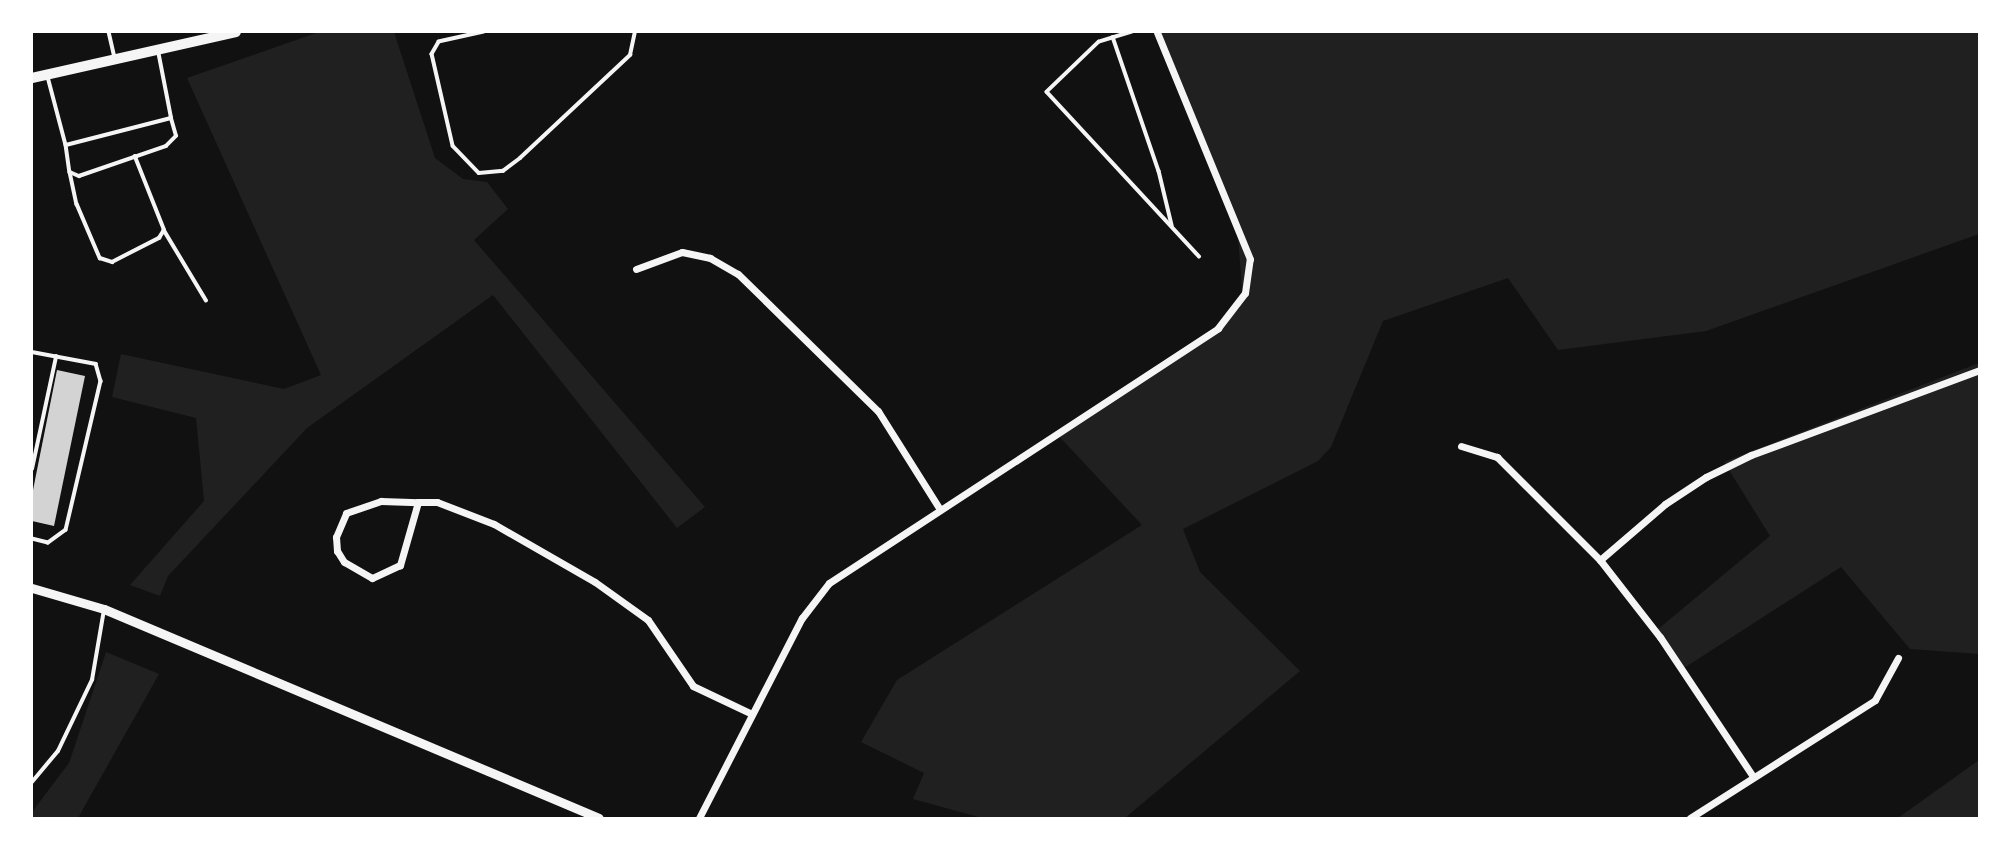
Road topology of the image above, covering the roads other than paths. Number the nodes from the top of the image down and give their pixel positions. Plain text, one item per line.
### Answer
1 (109, 32) edge
2 (236, 32) edge
3 (484, 32) edge
4 (635, 32) edge
5 (1132, 32) edge
6 (1157, 32) edge
7 (195, 36) edge
8 (1113, 37) junction
9 (157, 49) junction
10 (116, 59) junction
11 (48, 75) junction
12 (32, 78) edge
13 (171, 118) junction
14 (66, 145) junction
15 (135, 157) junction
16 (70, 172) junction
17 (1172, 227) junction
18 (164, 230) junction
19 (1199, 256) dead end
20 (636, 269) dead end
21 (206, 300) dead end
22 (32, 352) edge
23 (56, 356) junction
24 (1979, 370) edge
25 (1461, 446) dead end
26 (32, 469) edge
27 (418, 502) junction
28 (939, 508) junction
29 (32, 539) edge
30 (1600, 560) junction
31 (32, 588) edge
32 (104, 609) junction
33 (1898, 658) dead end
34 (752, 714) junction
35 (1752, 775) junction
36 (32, 782) edge
37 (599, 818) edge
38 (698, 818) edge
39 (1690, 818) edge

1 - 10 lane
2 - 7 main road
3 - 4 lane
5 - 8 lane
6 - 28 street
7 - 9 main road
8 - 17 lane
8 - 17 lane
9 - 10 main road
9 - 13 lane
10 - 11 main road
11 - 12 main road
11 - 14 lane
13 - 14 lane
13 - 15 lane
14 - 16 lane
15 - 16 lane
15 - 18 lane
16 - 18 lane
17 - 19 lane
18 - 21 lane
20 - 28 street
22 - 23 lane
23 - 26 lane
23 - 29 lane
24 - 30 street
25 - 30 street
27 - 27 street
27 - 34 street
28 - 34 street
30 - 35 street
31 - 32 street
32 - 36 lane
32 - 37 street
33 - 35 street
34 - 38 street
35 - 39 street

